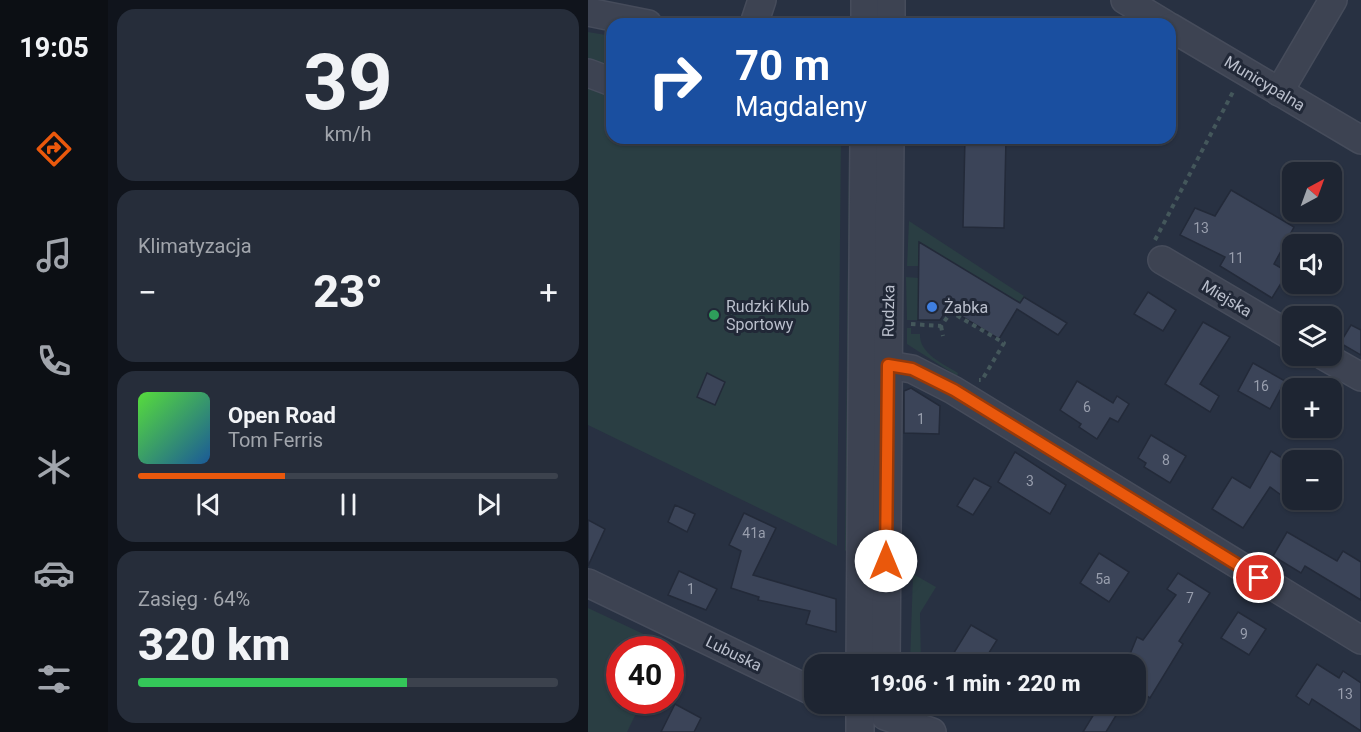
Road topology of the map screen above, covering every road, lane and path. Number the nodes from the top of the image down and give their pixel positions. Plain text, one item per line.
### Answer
1 (762, 0) edge
2 (865, 0) edge
3 (891, 0) edge
4 (1125, 0) edge
5 (1333, 0) edge
6 (588, 12) edge
7 (618, 18) edge
8 (756, 18) edge
9 (865, 18) edge
10 (891, 18) edge
11 (1155, 18) edge
12 (1176, 31) edge
13 (1245, 71) junction
14 (588, 73) edge
15 (606, 80) edge
16 (1279, 92) junction
17 (1361, 140) edge
18 (866, 144) edge
19 (888, 144) edge
20 (877, 178) junction
21 (1162, 260) joint
22 (919, 324) dead end
23 (942, 326) junction
24 (1282, 331) edge
25 (943, 336) dead end
26 (888, 365) junction
27 (1342, 366) edge
28 (1361, 377) edge
29 (974, 380) dead end
30 (588, 583) edge
31 (1361, 640) edge
32 (860, 654) edge
33 (886, 654) edge
34 (804, 687) edge
35 (868, 714) edge
36 (932, 732) edge

1 - 8 street
2 - 9 street
3 - 10 street
4 - 11 street
5 - 16 street
6 - 7 street
12 - 13 street, Municypalna
13 - 16 street, Municypalna
13 - 21 path
14 - 15 street
16 - 17 street, Municypalna
18 - 20 street, Rudzka
19 - 20 street, Rudzka
20 - 26 street, Rudzka
20 - 32 street, Rudzka
21 - 24 street, Miejska
22 - 23 path
23 - 25 path
23 - 29 path
26 - 31 street
26 - 33 street, Rudzka
27 - 28 street
30 - 34 street, Lubuska
35 - 36 street

